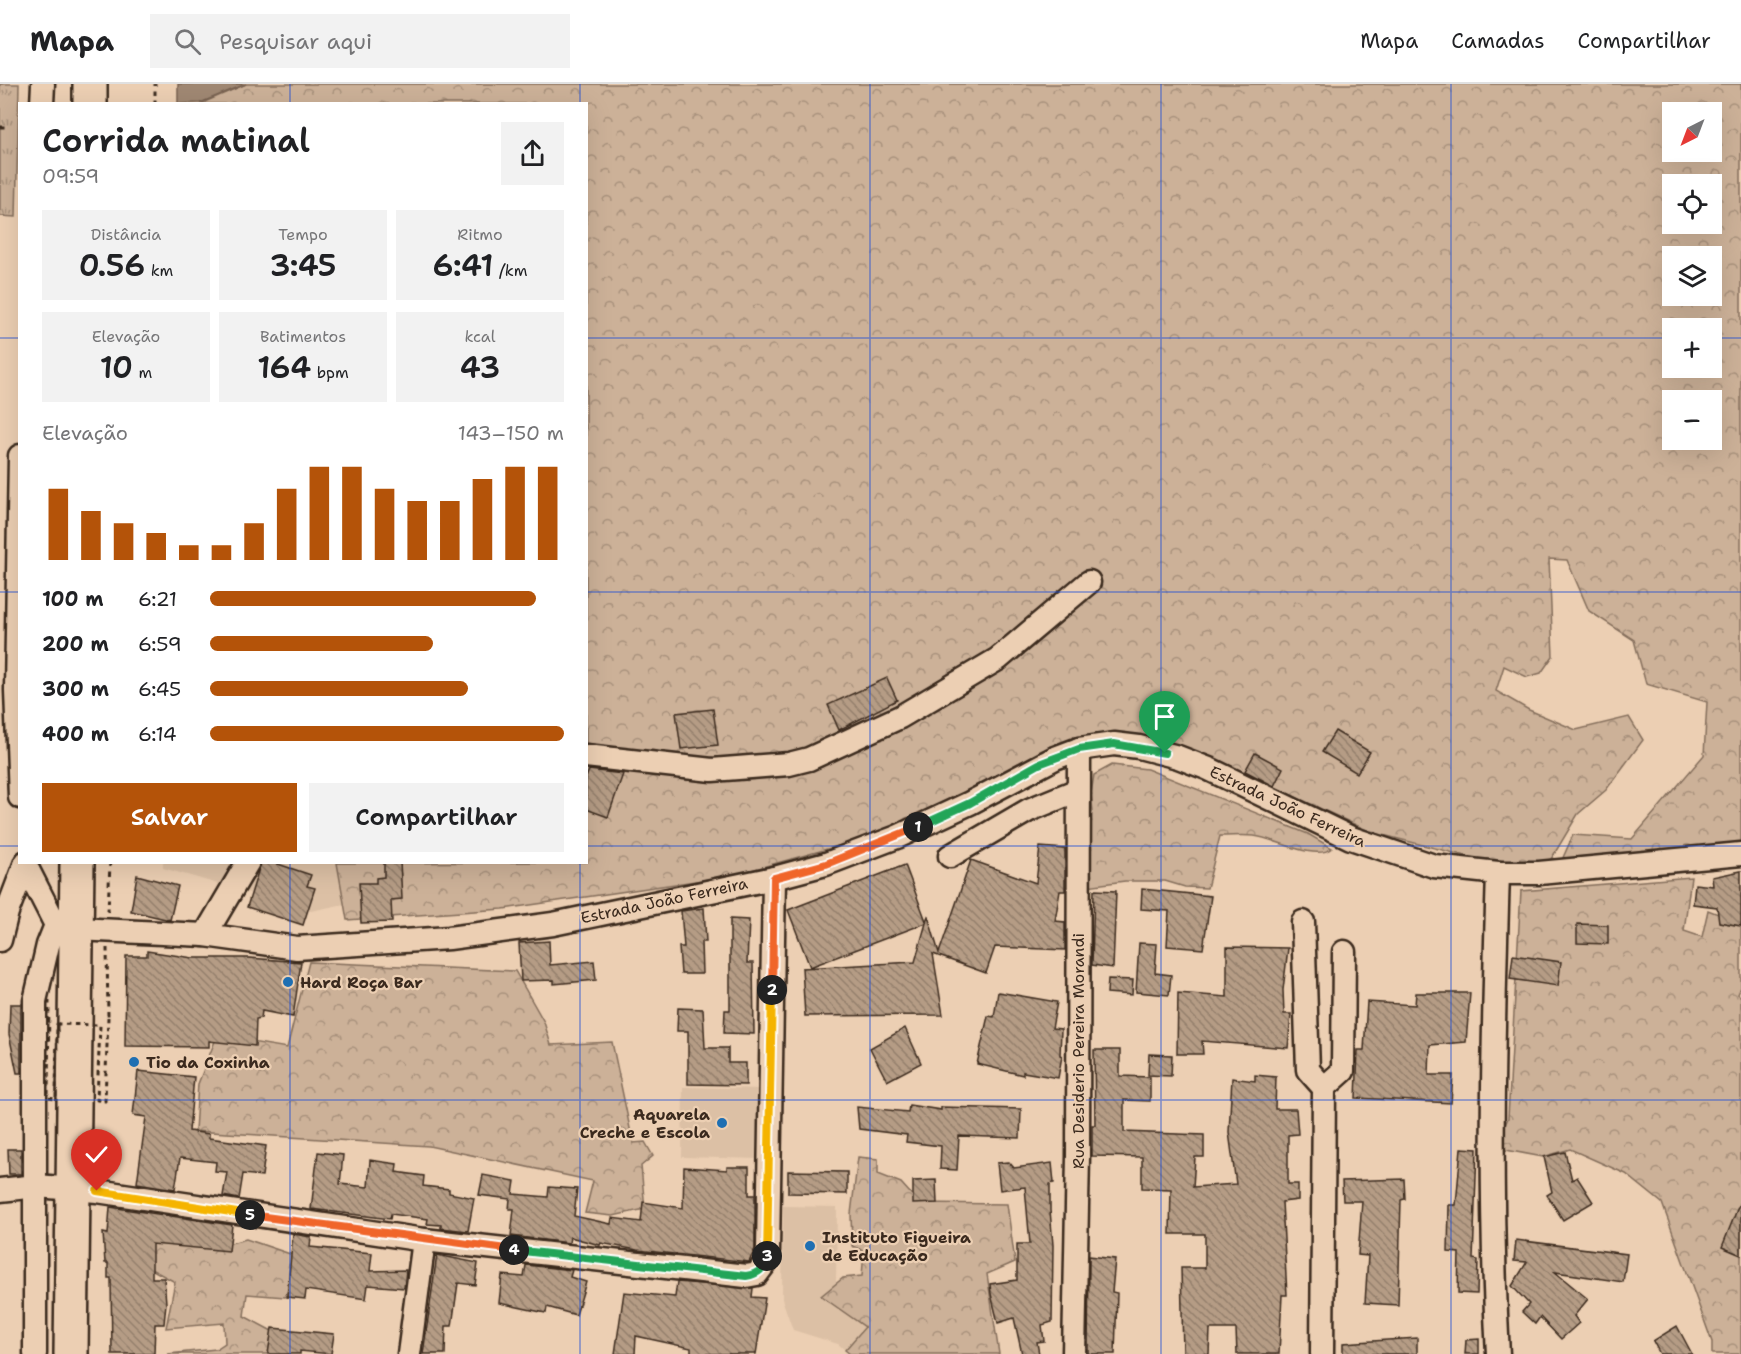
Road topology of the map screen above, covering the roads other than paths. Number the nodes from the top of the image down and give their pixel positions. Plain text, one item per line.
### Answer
1 (43, 84) edge
2 (90, 84) edge
3 (42, 102) edge
4 (90, 102) edge
5 (18, 499) edge
6 (0, 508) edge
7 (18, 558) edge
8 (1089, 582) dead end
9 (1079, 749) junction
10 (588, 756) edge
11 (13, 789) edge
12 (1078, 790) junction
13 (1741, 854) edge
14 (950, 856) dead end
15 (26, 864) edge
16 (77, 864) edge
17 (247, 864) edge
18 (1498, 873) junction
19 (774, 878) junction
20 (1303, 922) dead end
21 (80, 928) junction
22 (205, 935) junction
23 (0, 940) edge
24 (1344, 952) dead end
25 (1344, 992) junction
26 (1305, 993) junction
27 (1324, 1088) junction
28 (37, 1186) junction
29 (74, 1189) junction
30 (0, 1190) edge
31 (424, 1240) junction
32 (35, 1354) edge
33 (71, 1354) edge
34 (410, 1354) edge
35 (1074, 1354) edge
36 (1322, 1354) edge
37 (1498, 1354) edge

1 - 3 street
2 - 4 highway
5 - 6 street
7 - 11 street
8 - 10 street
9 - 12 street, Rua Desiderio Pereira Morandi
9 - 18 street, Estrada João Ferreira
9 - 19 street, Estrada João Ferreira
12 - 14 street
12 - 35 street, Rua Desiderio Pereira Morandi
13 - 18 street, Estrada João Ferreira
15 - 21 street
15 - 23 street
16 - 21 highway
17 - 22 street
18 - 37 street
19 - 22 street, Estrada João Ferreira
19 - 31 street
20 - 26 street
21 - 22 street, Estrada João Ferreira
21 - 28 street
21 - 29 highway
24 - 25 street
25 - 26 street
25 - 27 street
26 - 27 street
27 - 36 street
28 - 29 street
28 - 30 street
28 - 32 street
29 - 31 street
29 - 33 highway
31 - 34 street

